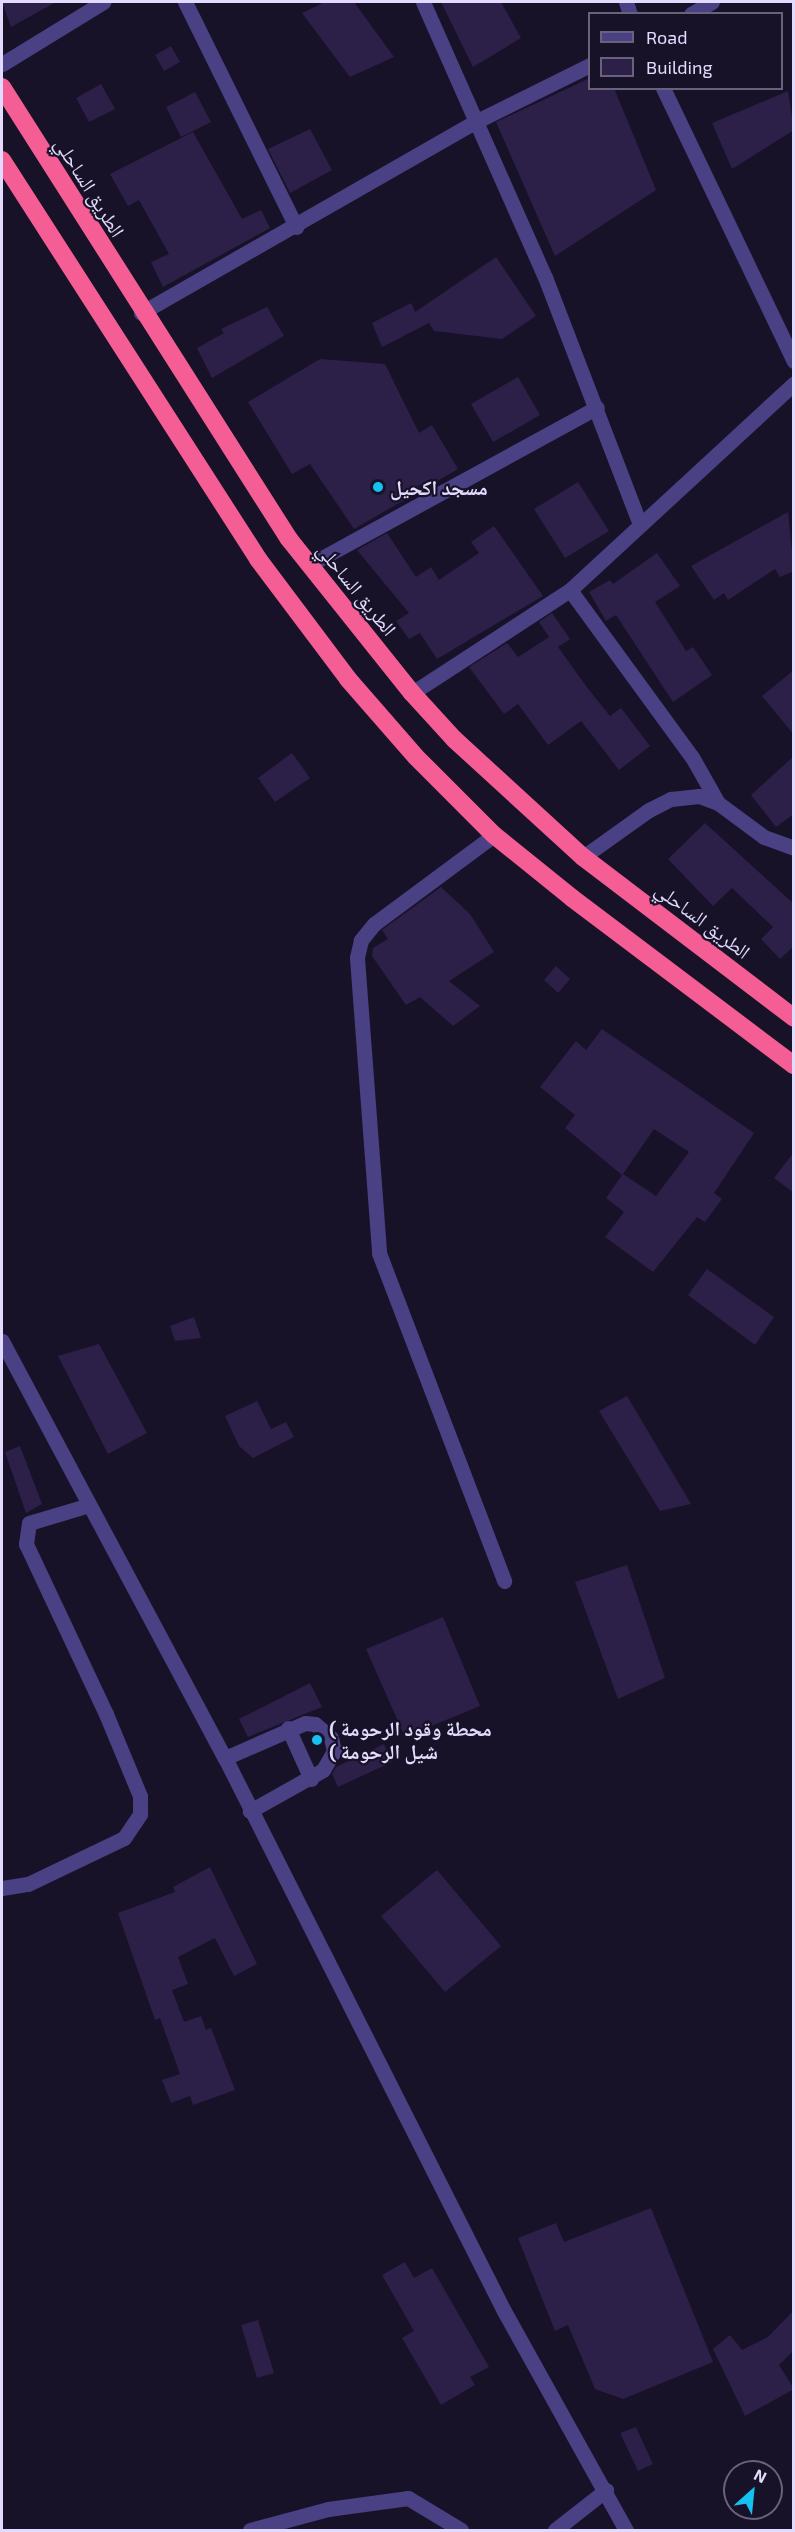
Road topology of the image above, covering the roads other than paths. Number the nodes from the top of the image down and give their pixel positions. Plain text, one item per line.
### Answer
1 (103, 2) edge
2 (185, 2) edge
3 (423, 2) edge
4 (712, 2) edge
5 (694, 12) edge
6 (2, 64) edge
7 (588, 66) edge
8 (2, 87) edge
9 (664, 90) edge
10 (473, 123) junction
11 (2, 160) edge
12 (296, 227) junction
13 (141, 314) junction
14 (794, 361) edge
15 (794, 383) edge
16 (597, 407) junction
17 (639, 522) junction
18 (309, 565) junction
19 (570, 590) junction
20 (412, 693) junction
21 (718, 803) junction
22 (494, 834) junction
23 (794, 848) edge
24 (583, 857) junction
25 (794, 1018) edge
26 (794, 1065) edge
27 (2, 1341) edge
28 (86, 1506) junction
29 (504, 1581) dead end
30 (288, 1728) junction
31 (225, 1758) junction
32 (311, 1779) junction
33 (250, 1811) junction
34 (2, 1888) edge
35 (606, 2490) junction
36 (250, 2530) edge
37 (461, 2530) edge
38 (555, 2530) edge
39 (626, 2530) edge

1 - 6 street
2 - 12 street
3 - 10 street
4 - 5 street
7 - 10 street
8 - 13 highway, الطريق الساحلي
9 - 14 street
10 - 12 street
10 - 16 street
11 - 22 highway
12 - 13 street
13 - 18 highway, الطريق الساحلي
15 - 17 street
16 - 17 street
16 - 18 street
17 - 19 street
18 - 20 highway, الطريق الساحلي
19 - 20 street
19 - 21 street
20 - 24 highway, الطريق الساحلي
21 - 23 street
21 - 24 street
22 - 26 highway
22 - 29 street
24 - 25 highway, الطريق الساحلي
27 - 28 street
28 - 31 street
28 - 34 street
30 - 31 street
30 - 32 street
30 - 32 street
31 - 33 street
32 - 33 street
33 - 35 street
35 - 38 street
35 - 39 street
36 - 37 street

